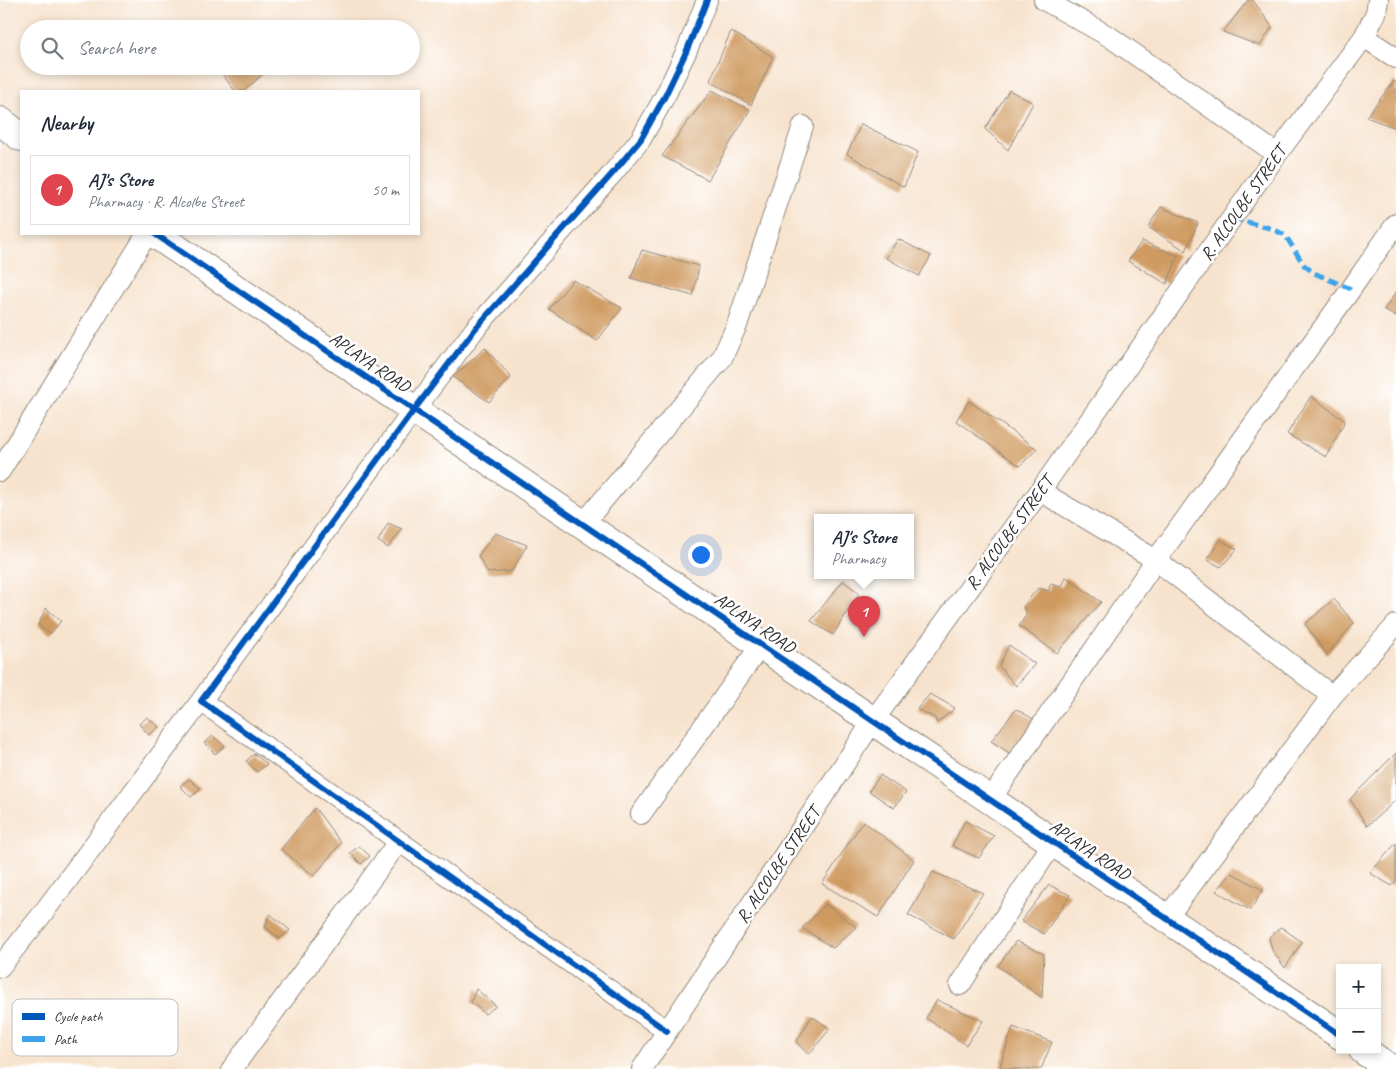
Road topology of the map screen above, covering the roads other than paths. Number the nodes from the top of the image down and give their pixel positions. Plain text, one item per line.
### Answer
1 (707, 0) edge
2 (1044, 0) edge
3 (1378, 0) edge
4 (1364, 36) junction
5 (1396, 58) edge
6 (0, 121) edge
7 (803, 126) dead end
8 (20, 136) edge
9 (1276, 154) junction
10 (1396, 224) edge
11 (146, 235) edge
12 (156, 235) edge
13 (414, 410) junction
14 (0, 471) edge
15 (1040, 490) junction
16 (583, 524) junction
17 (1156, 560) junction
18 (1396, 625) edge
19 (761, 645) junction
20 (1332, 696) junction
21 (201, 701) junction
22 (874, 722) junction
23 (990, 800) junction
24 (641, 814) dead end
25 (399, 841) junction
26 (1053, 842) junction
27 (1166, 919) junction
28 (0, 967) edge
29 (960, 985) dead end
30 (667, 1031) junction
31 (1336, 1032) edge
32 (1369, 1054) edge
33 (232, 1069) edge
34 (642, 1069) edge
35 (1391, 1069) edge

1 - 13 street
2 - 9 street
3 - 4 street, R. ALCOLBE STREET
4 - 5 street
4 - 9 street, R. ALCOLBE STREET
6 - 8 street
7 - 16 street
9 - 15 street, R. ALCOLBE STREET
10 - 17 street
11 - 14 street
12 - 13 street, APLAYA ROAD
13 - 16 street, APLAYA ROAD
13 - 21 street
15 - 17 street
15 - 22 street, R. ALCOLBE STREET
16 - 19 street, APLAYA ROAD
17 - 20 street
17 - 23 street
18 - 20 street
19 - 22 street, APLAYA ROAD
19 - 24 street
20 - 27 street
21 - 25 street
21 - 28 street
22 - 23 street, APLAYA ROAD
22 - 30 street, R. ALCOLBE STREET
23 - 26 street, APLAYA ROAD
25 - 30 street
25 - 33 street
26 - 27 street, APLAYA ROAD
26 - 29 street
27 - 31 street, APLAYA ROAD
30 - 34 street, R. ALCOLBE STREET
32 - 35 street

